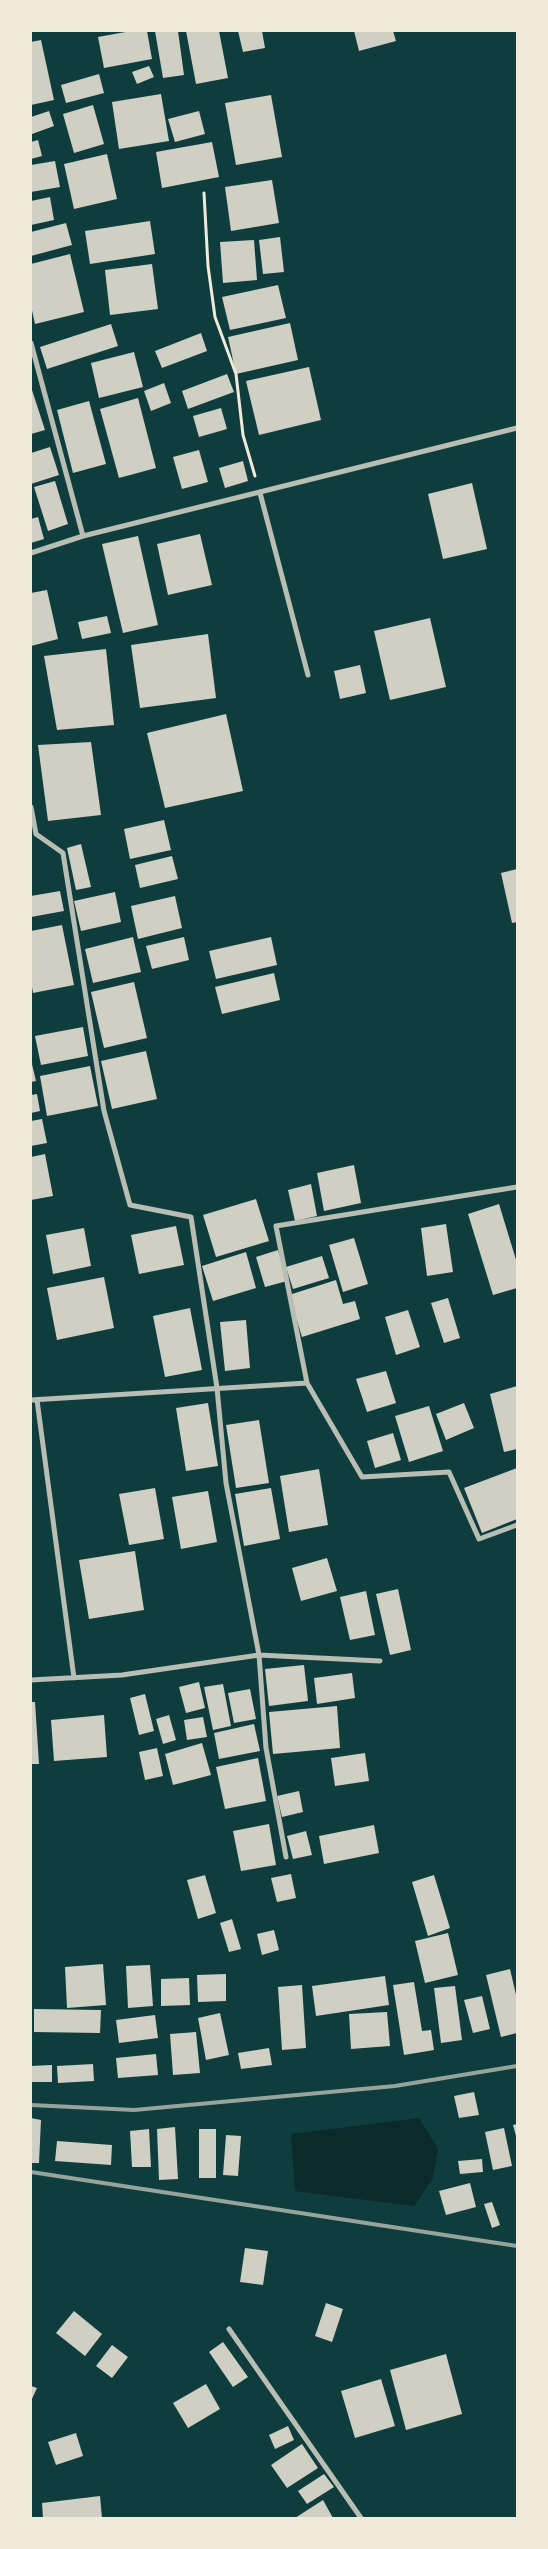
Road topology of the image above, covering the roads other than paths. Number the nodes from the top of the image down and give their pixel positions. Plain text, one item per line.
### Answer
1 (31, 344) edge
2 (517, 428) edge
3 (260, 493) junction
4 (83, 536) junction
5 (31, 554) edge
6 (308, 676) dead end
7 (31, 807) edge
8 (517, 1187) edge
9 (307, 1383) junction
10 (217, 1388) junction
11 (34, 1400) edge
12 (517, 1525) edge
13 (259, 1655) junction
14 (380, 1661) dead end
15 (74, 1678) junction
16 (31, 1680) edge
17 (286, 1857) dead end
18 (229, 2329) dead end
19 (361, 2518) edge

1 - 4 street
2 - 3 street
3 - 4 street
3 - 6 street
4 - 5 street
7 - 10 street
8 - 9 street
9 - 10 street
9 - 12 street
10 - 11 street
10 - 13 street
11 - 15 street
13 - 14 street
13 - 15 street
13 - 17 street
15 - 16 street
18 - 19 street

